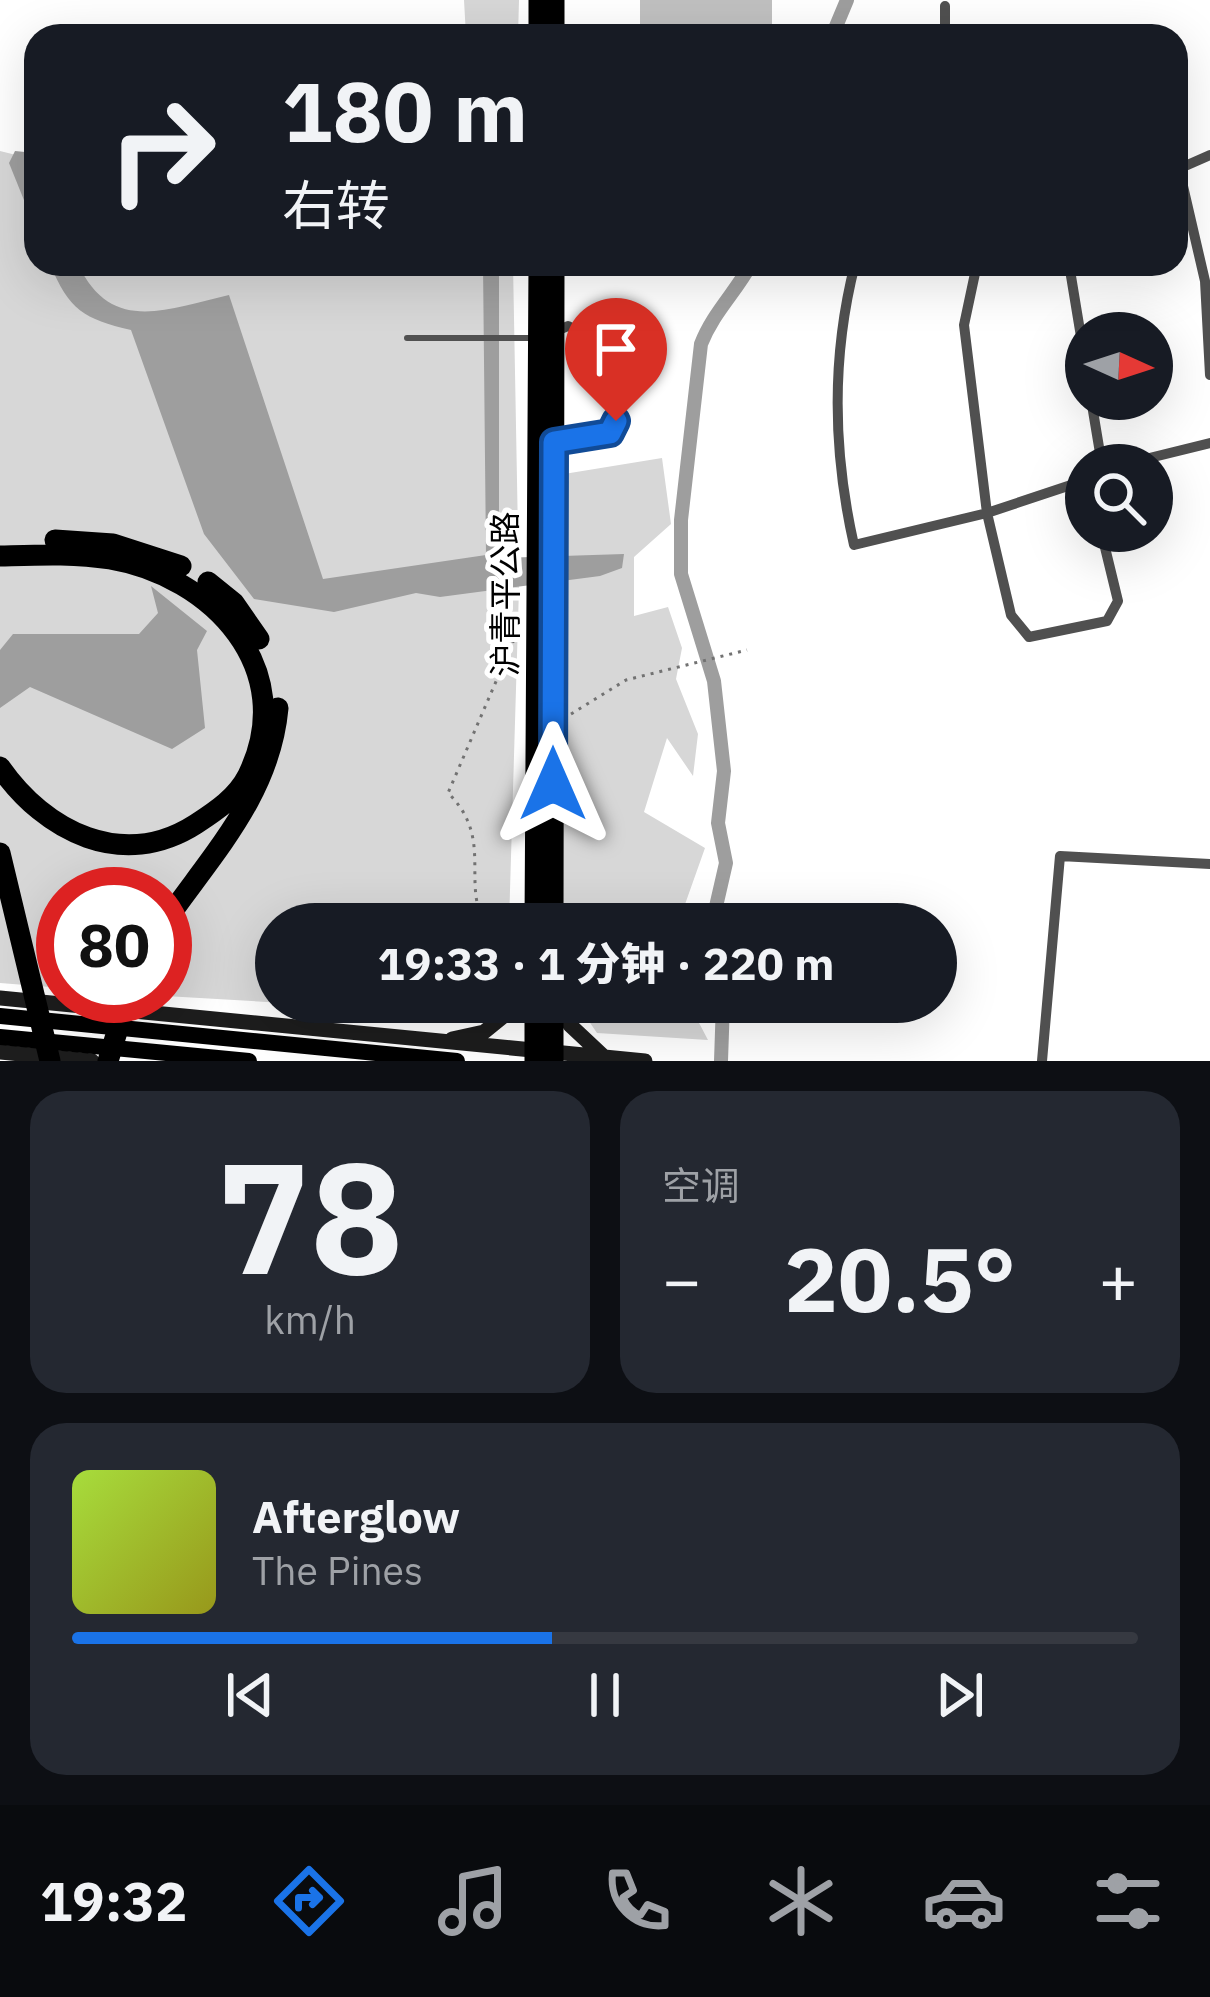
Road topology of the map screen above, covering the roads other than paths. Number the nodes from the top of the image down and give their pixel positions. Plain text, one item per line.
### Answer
1 (945, 6) dead end
2 (945, 24) edge
3 (1188, 210) edge
4 (540, 276) edge
5 (553, 276) edge
6 (853, 276) edge
7 (974, 276) edge
8 (1071, 276) edge
9 (1077, 312) edge
10 (546, 334) junction
11 (406, 338) dead end
12 (1210, 375) edge
13 (554, 442) junction
14 (1210, 443) edge
15 (1173, 452) edge
16 (1065, 487) edge
17 (987, 513) junction
18 (0, 542) edge
19 (546, 547) junction
20 (1106, 552) edge
21 (0, 556) edge
22 (168, 567) junction
23 (543, 596) junction
24 (0, 767) edge
25 (0, 853) edge
26 (1210, 864) edge
27 (192, 884) edge
28 (541, 903) edge
29 (542, 903) edge
30 (0, 998) edge
31 (0, 1016) edge
32 (120, 1023) edge
33 (495, 1023) edge
34 (538, 1023) edge
35 (551, 1023) edge
36 (571, 1023) edge
37 (0, 1037) edge
38 (404, 1041) junction
39 (444, 1045) junction
40 (544, 1057) edge
41 (0, 1058) edge
42 (628, 1060) edge
43 (50, 1061) edge
44 (92, 1061) edge
45 (108, 1061) edge
46 (249, 1061) edge
47 (457, 1061) edge
48 (510, 1061) edge
49 (606, 1061) edge
50 (645, 1061) edge
51 (1042, 1061) edge

1 - 2 street
3 - 12 street
4 - 10 highway, 沪青平公路
5 - 10 highway, 沪青平公路
6 - 17 street
7 - 17 street
8 - 9 street
10 - 11 lane
10 - 13 highway, 沪青平公路
10 - 13 street
10 - 19 highway, 沪青平公路
13 - 19 highway, 沪青平公路
14 - 15 street
16 - 17 street
17 - 20 street
18 - 22 highway
19 - 23 highway, 沪青平公路
21 - 22 highway
22 - 24 highway
22 - 27 highway
23 - 28 highway, 沪青平公路
23 - 29 highway, 沪青平公路
25 - 43 highway
26 - 51 street
30 - 38 main road
31 - 47 main road
32 - 45 highway
33 - 38 main road
34 - 40 highway
35 - 40 highway
36 - 42 main road
37 - 46 main road
38 - 39 main road
39 - 40 main road
39 - 48 main road
40 - 42 main road
41 - 44 main road
42 - 49 main road
42 - 50 main road

